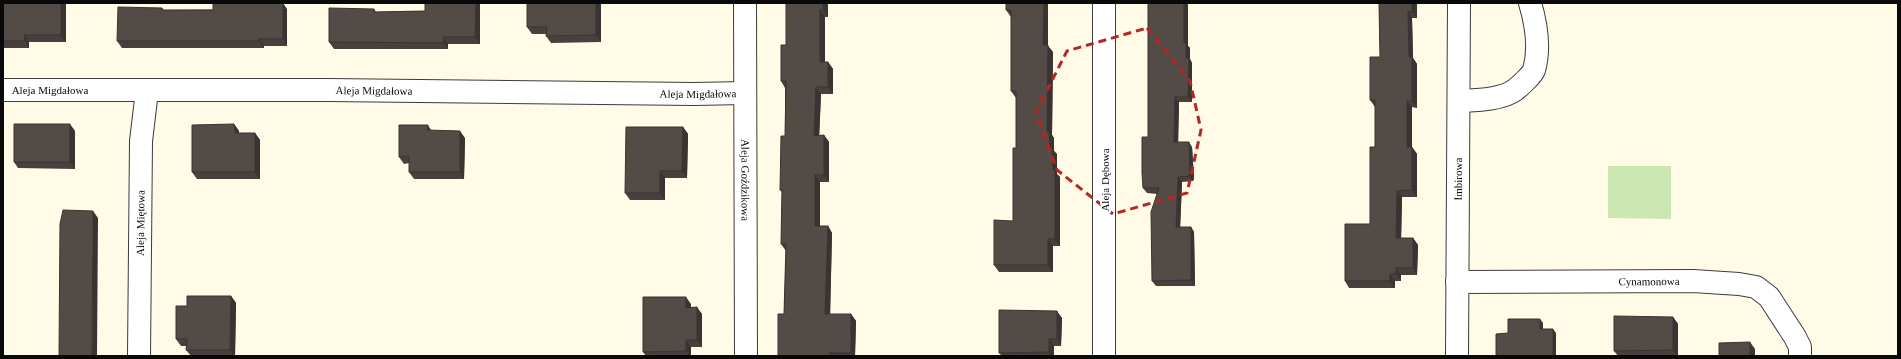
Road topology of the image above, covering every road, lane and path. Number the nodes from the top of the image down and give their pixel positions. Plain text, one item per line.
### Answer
1 (745, 3) edge
2 (1104, 3) edge
3 (1459, 3) edge
4 (1530, 3) edge
5 (3, 90) edge
6 (147, 91) junction
7 (745, 93) junction
8 (1459, 101) junction
9 (1458, 282) junction
10 (139, 356) edge
11 (746, 356) edge
12 (1104, 356) edge
13 (1458, 356) edge
14 (1800, 356) edge

1 - 7 street, Aleja Goździkowa
2 - 12 street, Aleja Dębowa
3 - 8 street, Imbirowa
4 - 8 street
5 - 6 street, Aleja Migdałowa
6 - 7 street, Aleja Migdałowa
6 - 10 street, Aleja Miętowa
7 - 11 street, Aleja Goździkowa
8 - 9 street, Imbirowa
9 - 13 street, Imbirowa
9 - 14 street, Cynamonowa

